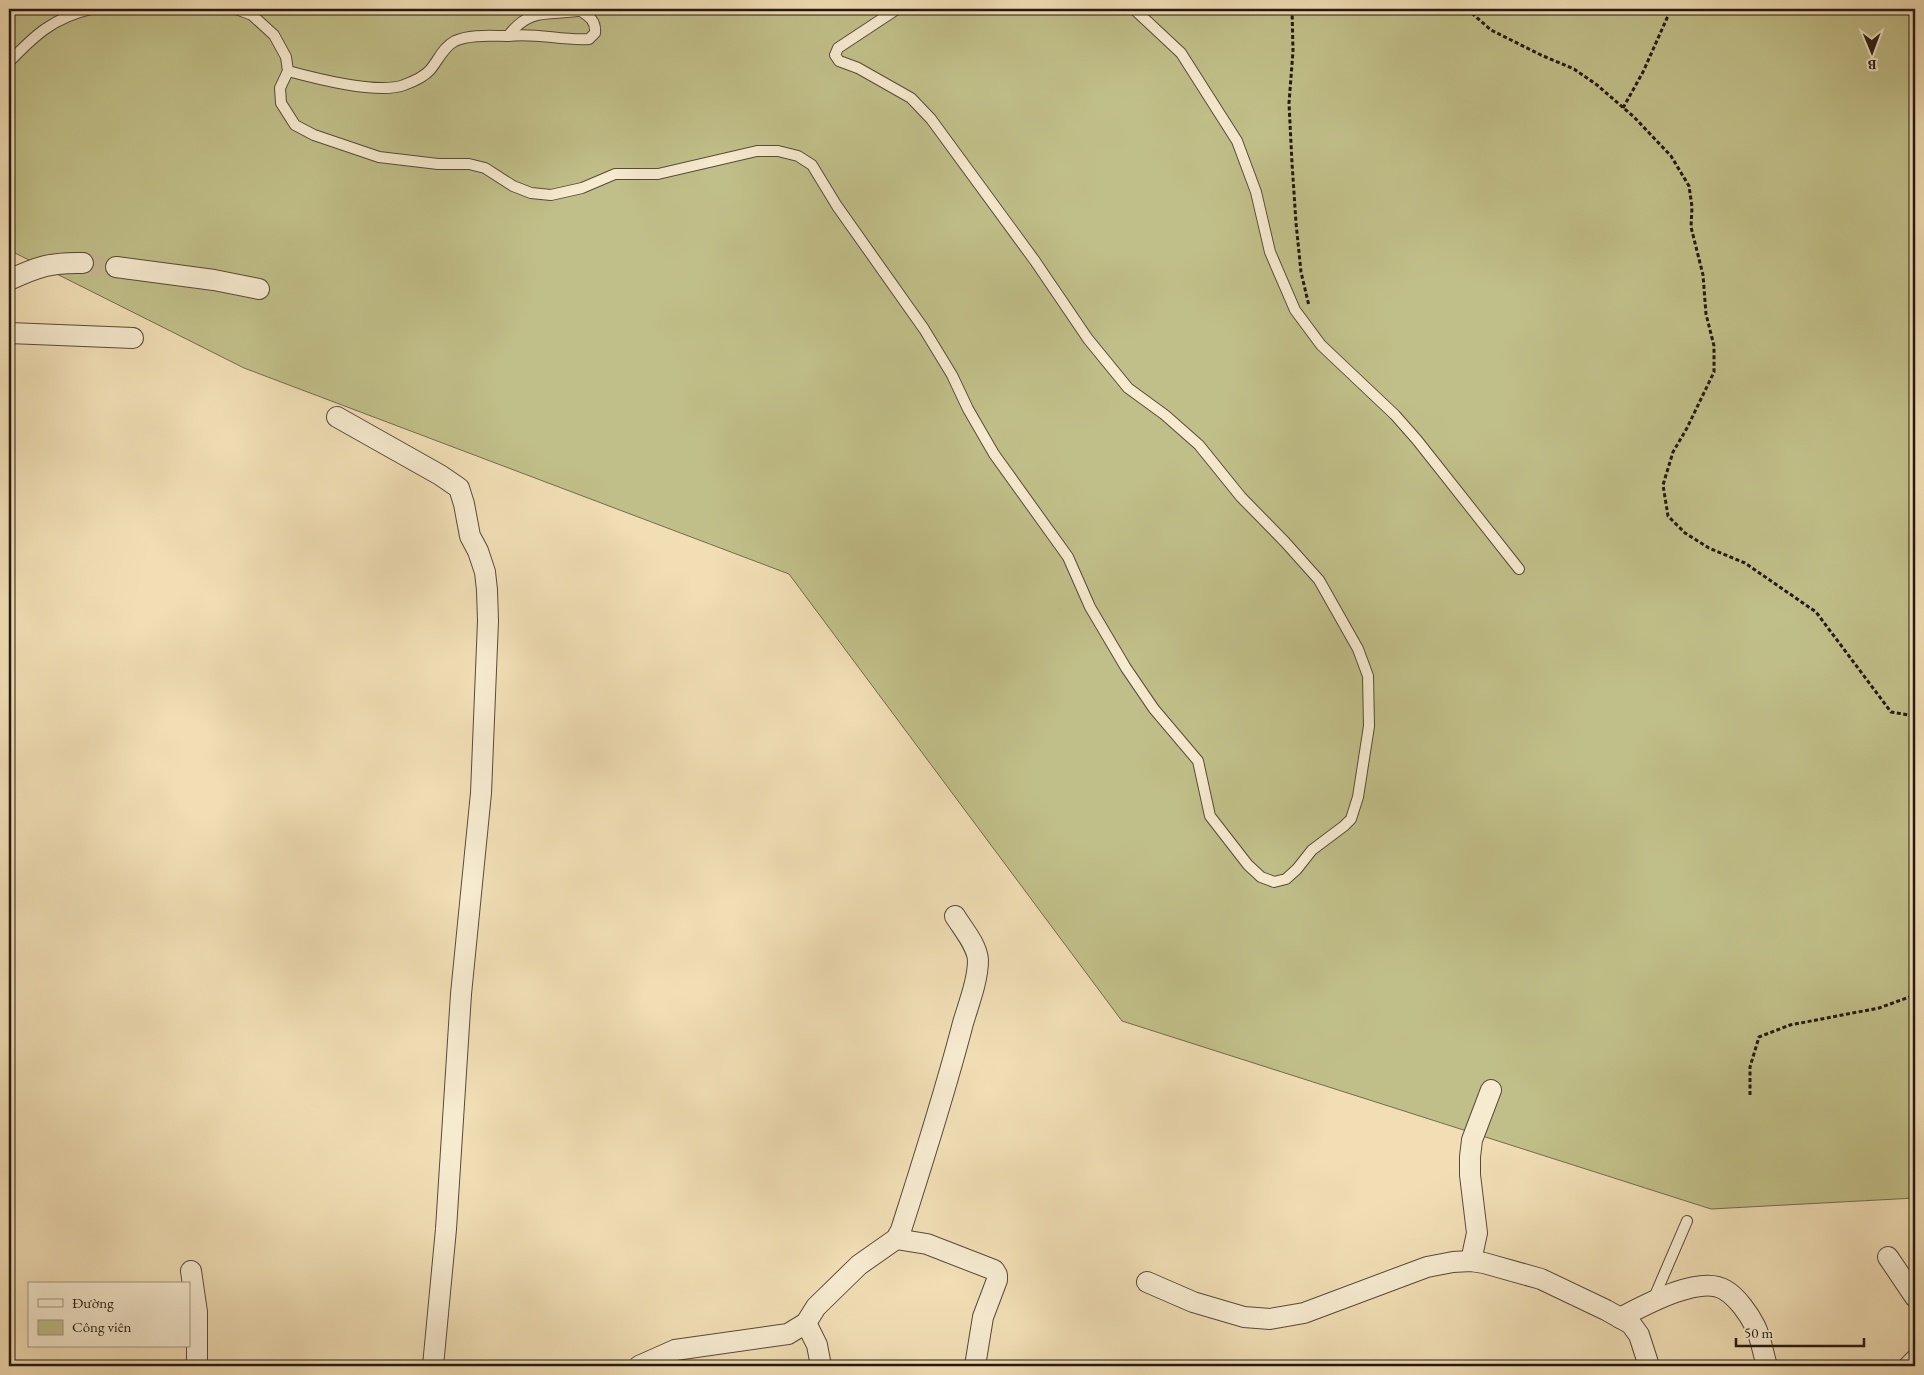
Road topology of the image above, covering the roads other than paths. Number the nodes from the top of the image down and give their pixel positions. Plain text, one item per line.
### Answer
1 (91, 9) edge
2 (236, 9) edge
3 (897, 9) edge
4 (1134, 9) edge
5 (585, 10) edge
6 (508, 36) junction
7 (9, 62) edge
8 (288, 71) junction
9 (82, 263) tunnel mouth
10 (116, 267) tunnel mouth
11 (9, 280) edge
12 (259, 289) dead end
13 (9, 333) edge
14 (133, 338) dead end
15 (337, 417) dead end
16 (1519, 569) dead end
17 (956, 916) dead end
18 (1491, 1090) dead end
19 (1687, 1221) dead end
20 (896, 1239) junction
21 (1888, 1257) dead end
22 (1471, 1261) junction
23 (191, 1271) dead end
24 (1147, 1282) dead end
25 (1915, 1297) edge
26 (1653, 1301) junction
27 (1620, 1318) junction
28 (806, 1323) junction
29 (1915, 1360) edge
30 (197, 1366) edge
31 (433, 1366) edge
32 (639, 1366) edge
33 (820, 1366) edge
34 (975, 1366) edge
35 (1649, 1366) edge
36 (1767, 1366) edge
37 (1909, 1366) edge

1 - 7 lane
2 - 8 lane
3 - 8 lane
4 - 16 lane
5 - 6 lane
5 - 6 lane
6 - 8 lane
9 - 11 street
10 - 12 street
13 - 14 street
15 - 31 street
17 - 20 street
18 - 22 street
19 - 26 lane
20 - 28 street
20 - 34 street
21 - 25 street
22 - 24 street
22 - 27 street
23 - 30 street
26 - 27 street
26 - 36 street
27 - 35 street
28 - 32 street
28 - 33 street
29 - 37 street

